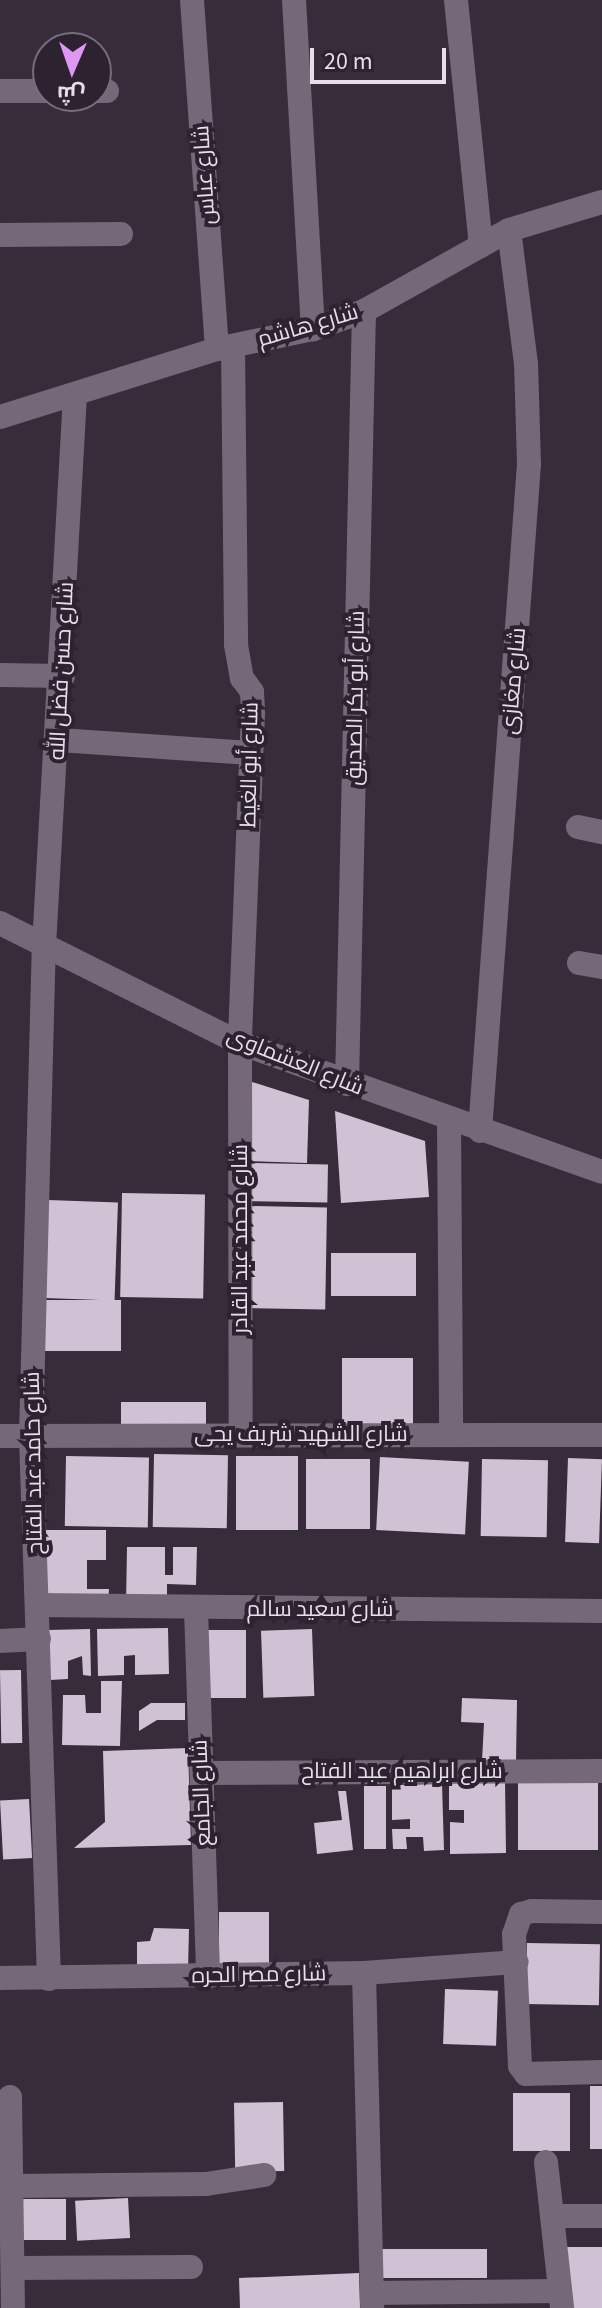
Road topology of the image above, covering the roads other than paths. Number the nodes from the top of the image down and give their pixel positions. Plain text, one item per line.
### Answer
1 (192, 0) edge
2 (294, 0) edge
3 (456, 0) edge
4 (0, 91) edge
5 (32, 91) edge
6 (602, 202) edge
7 (509, 230) junction
8 (121, 234) dead end
9 (0, 235) edge
10 (481, 246) junction
11 (364, 311) junction
12 (313, 329) junction
13 (225, 347) junction
14 (75, 395) junction
15 (0, 417) edge
16 (0, 675) edge
17 (63, 676) junction
18 (59, 740) junction
19 (251, 753) junction
20 (0, 923) edge
21 (44, 946) junction
22 (240, 1043) junction
23 (347, 1084) junction
24 (449, 1120) junction
25 (480, 1131) junction
26 (602, 1172) edge
27 (241, 1435) junction
28 (451, 1435) junction
29 (602, 1435) edge
30 (0, 1436) edge
31 (31, 1436) junction
32 (37, 1605) junction
33 (196, 1609) junction
34 (602, 1611) edge
35 (39, 1639) junction
36 (0, 1641) edge
37 (602, 1771) edge
38 (202, 1773) junction
39 (602, 1912) edge
40 (517, 1962) junction
41 (364, 1973) junction
42 (208, 1977) junction
43 (0, 1978) edge
44 (49, 1979) junction
45 (602, 2072) edge
46 (10, 2097) dead end
47 (546, 2162) dead end
48 (264, 2175) dead end
49 (14, 2186) junction
50 (552, 2216) junction
51 (602, 2216) edge
52 (191, 2267) dead end
53 (14, 2268) junction
54 (372, 2300) edge
55 (561, 2300) edge
56 (13, 2308) edge

1 - 13 street, شارع عباس
2 - 12 street
3 - 10 street
4 - 5 street
6 - 7 street, شارع هاشم
7 - 10 street, شارع هاشم
7 - 25 street, شارع مغازى
8 - 9 street
10 - 11 street, شارع هاشم
11 - 12 street, شارع هاشم
11 - 23 street, شارع أبو بكر الصديق
12 - 13 street, شارع هاشم
13 - 14 street, شارع هاشم
13 - 19 street, شارع أبو الغيط
14 - 15 street, شارع هاشم
14 - 17 street, شارع حسن فضل الله
16 - 17 street
17 - 18 street, شارع حسن فضل الله
18 - 19 street
18 - 21 street, شارع حسن فضل الله
19 - 22 street, شارع أبو الغيط
20 - 21 street, شارع العشماوى
21 - 22 street, شارع العشماوى
21 - 31 street, شارع حامد عبد الفتاح
22 - 23 street, شارع العشماوى
22 - 27 street, شارع محمد عبد القادر
23 - 24 street, شارع العشماوى
24 - 25 street, شارع العشماوى
24 - 28 street
25 - 26 street, شارع العشماوى
27 - 28 street, شارع الشهيد شريف يحى
27 - 31 street, شارع الشهيد شريف يحى
28 - 29 street, شارع الشهيد شريف يحى
30 - 31 street, شارع الشهيد شريف يحى
31 - 32 street, شارع حامد عبد الفتاح
32 - 33 street, شارع سعيد سالم
32 - 35 street, شارع حامد عبد الفتاح
33 - 34 street, شارع سعيد سالم
33 - 38 street, شارع الجامع
35 - 36 street
35 - 44 street, شارع حامد عبد الفتاح
37 - 38 street, شارع ابراهيم عبد الفتاح
38 - 42 street, شارع الجامع
39 - 40 street
40 - 41 street, شارع مصر الحره
40 - 45 street
41 - 42 street, شارع مصر الحره
41 - 54 street
42 - 44 street, شارع مصر الحره
43 - 44 street, شارع مصر الحره
46 - 49 street
47 - 50 street
48 - 49 street
49 - 53 street
50 - 51 street
50 - 55 street
52 - 53 street
53 - 56 street
54 - 55 street

